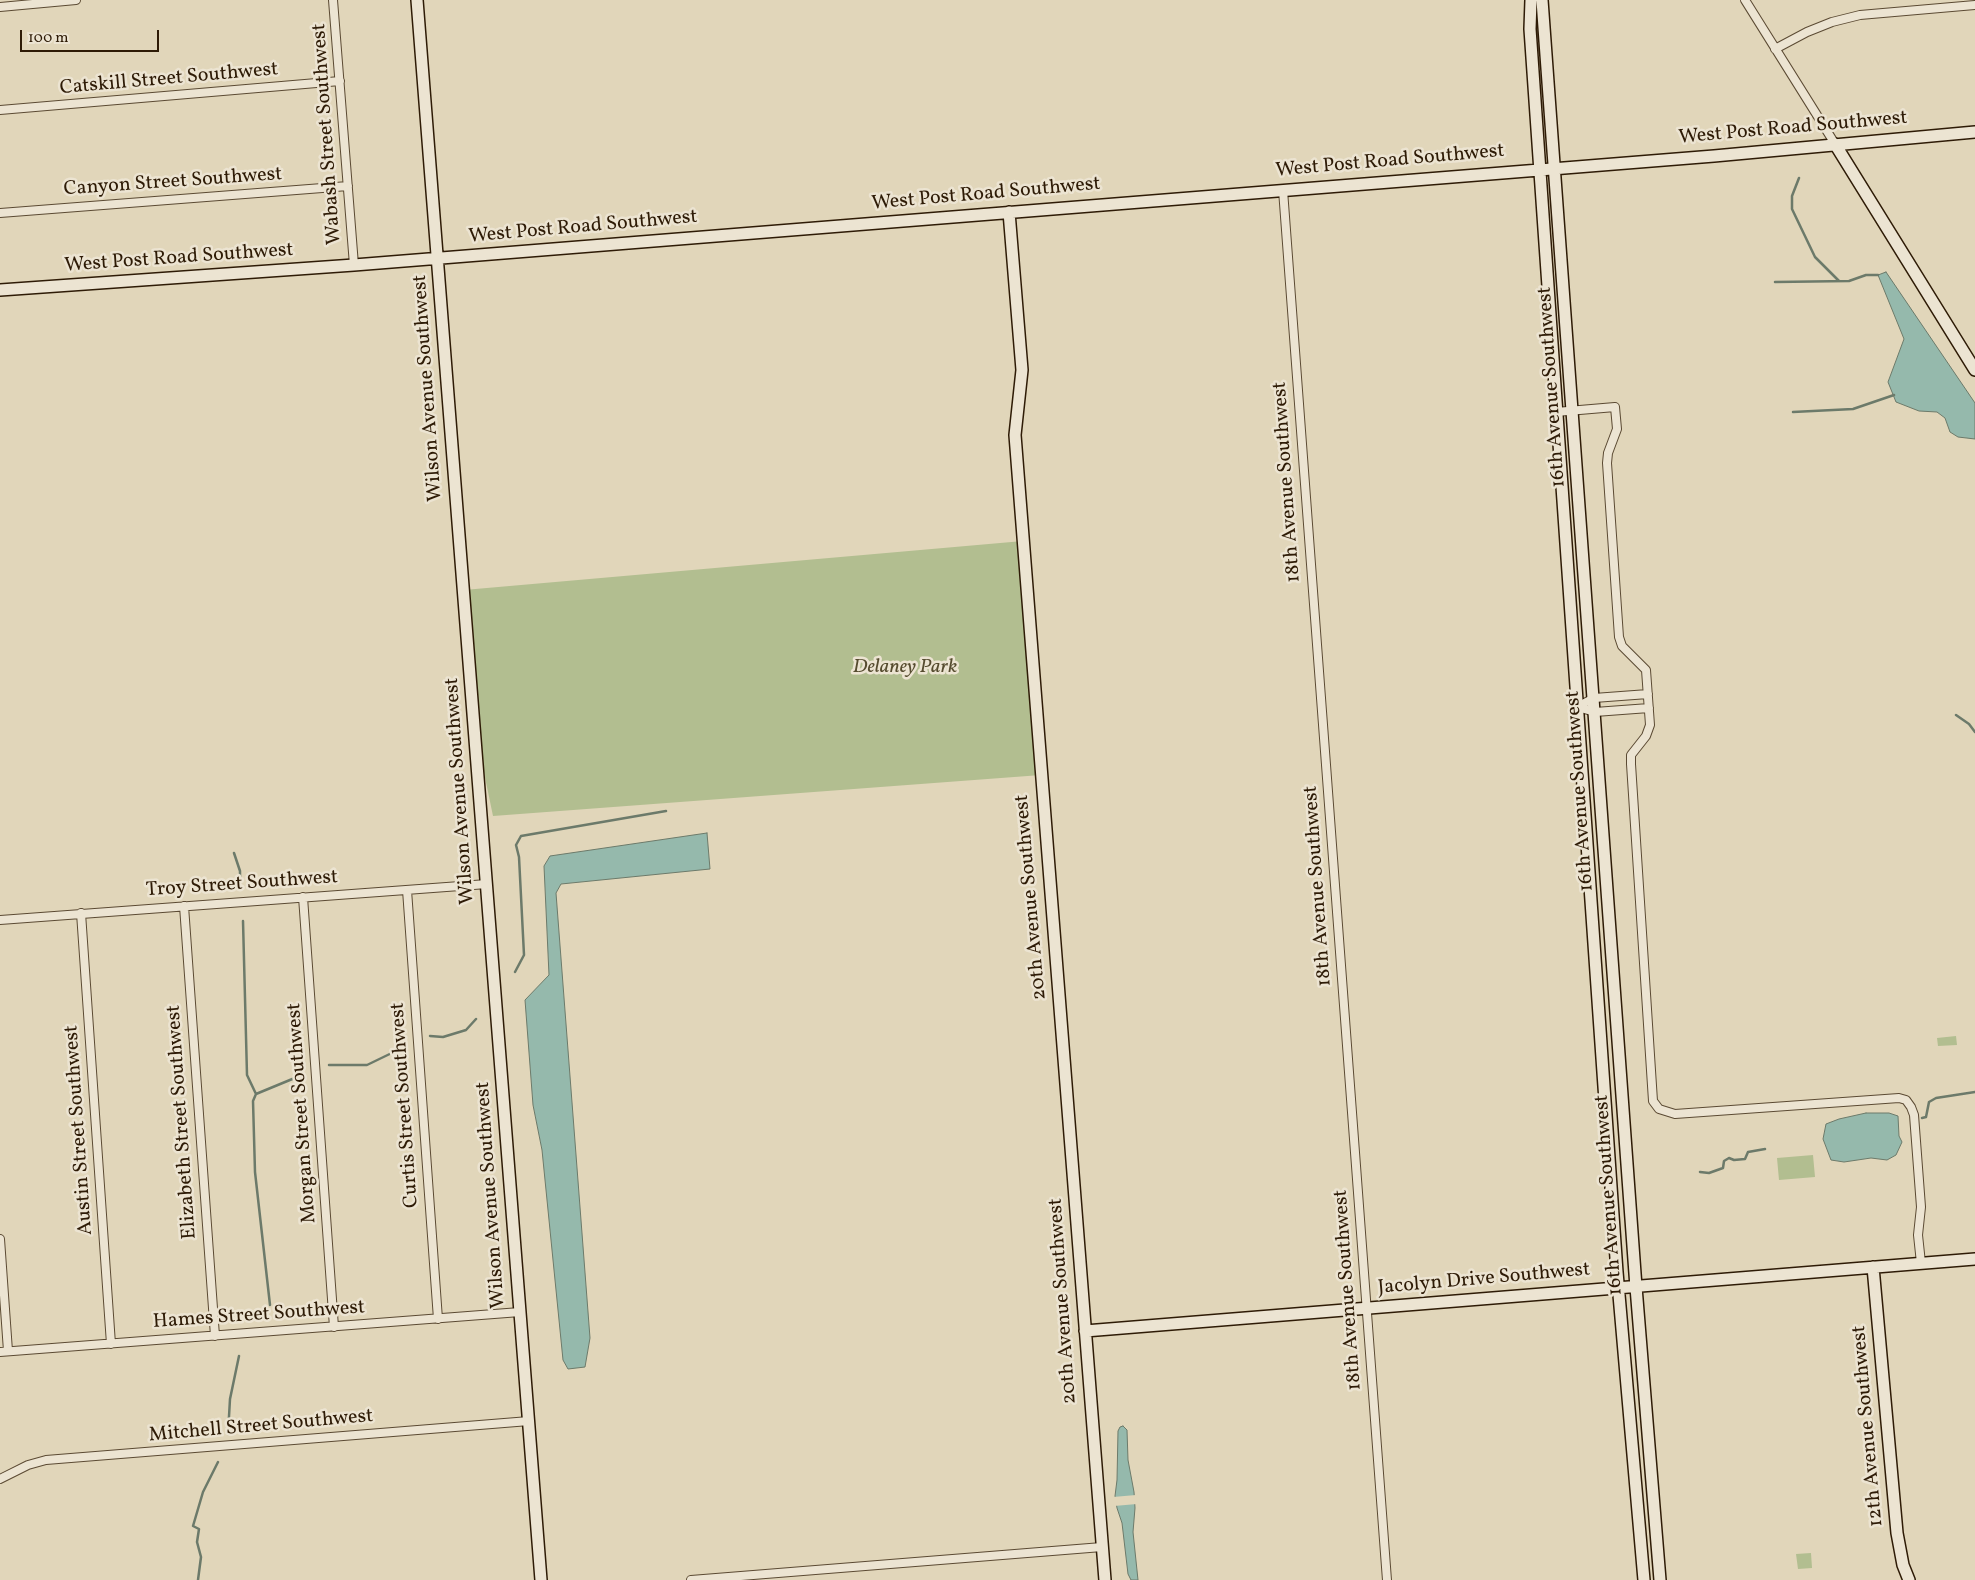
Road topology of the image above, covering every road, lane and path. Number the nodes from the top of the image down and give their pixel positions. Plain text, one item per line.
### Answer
1 (76, 0) edge
2 (333, 0) edge
3 (417, 0) edge
4 (1531, 0) edge
5 (1542, 0) edge
6 (1745, 0) edge
7 (1975, 5) edge
8 (0, 6) edge
9 (1775, 49) junction
10 (340, 81) junction
11 (0, 110) edge
12 (1975, 132) edge
13 (1835, 144) junction
14 (1556, 168) junction
15 (1539, 169) junction
16 (348, 186) junction
17 (1282, 190) junction
18 (1009, 212) junction
19 (0, 213) edge
20 (438, 259) junction
21 (354, 266) junction
22 (0, 290) edge
23 (1975, 370) edge
24 (1573, 411) junction
25 (1556, 412) junction
26 (1648, 694) junction
27 (1594, 698) junction
28 (1577, 707) junction
29 (1649, 708) junction
30 (1595, 712) junction
31 (487, 884) junction
32 (407, 890) junction
33 (303, 897) junction
34 (184, 906) junction
35 (81, 913) junction
36 (0, 920) edge
37 (0, 1239) edge
38 (1975, 1259) edge
39 (1921, 1263) junction
40 (1873, 1267) junction
41 (1636, 1287) junction
42 (1618, 1288) junction
43 (1367, 1308) junction
44 (520, 1312) junction
45 (438, 1319) junction
46 (334, 1326) junction
47 (1086, 1331) junction
48 (215, 1336) junction
49 (111, 1344) junction
50 (4, 1352) edge
51 (528, 1421) junction
52 (1634, 1461) junction
53 (0, 1479) edge
54 (1656, 1533) junction
55 (1102, 1547) junction
56 (541, 1580) edge
57 (691, 1580) edge
58 (1105, 1580) edge
59 (1388, 1580) edge
60 (1644, 1580) edge
61 (1660, 1580) edge
62 (1909, 1580) edge

1 - 8 street
2 - 10 street, Wabash Street Southwest
3 - 20 street, Wilson Avenue Southwest
4 - 15 street, 16th Avenue Southwest
5 - 14 street, 16th Avenue Southwest
6 - 9 street
7 - 9 street
9 - 13 street
10 - 11 street, Catskill Street Southwest
10 - 16 street, Wabash Street Southwest
12 - 13 street, West Post Road Southwest
13 - 14 street, West Post Road Southwest
13 - 23 street
14 - 15 street, West Post Road Southwest
14 - 24 street, 16th Avenue Southwest
15 - 17 street, West Post Road Southwest
15 - 25 street, 16th Avenue Southwest
16 - 19 street, Canyon Street Southwest
16 - 21 street, Wabash Street Southwest
17 - 18 street, West Post Road Southwest
17 - 43 street, 18th Avenue Southwest
18 - 20 street, West Post Road Southwest
18 - 47 street, 20th Avenue Southwest
20 - 21 street, West Post Road Southwest
20 - 31 street, Wilson Avenue Southwest
21 - 22 street, West Post Road Southwest
24 - 25 street
24 - 26 street
24 - 27 street, 16th Avenue Southwest
25 - 28 street, 16th Avenue Southwest
26 - 27 street
26 - 29 street
27 - 28 street
27 - 30 street, 16th Avenue Southwest
28 - 30 street
28 - 42 street, 16th Avenue Southwest
29 - 30 street
29 - 39 street
30 - 41 street, 16th Avenue Southwest
31 - 32 street, Troy Street Southwest
31 - 44 street, Wilson Avenue Southwest
32 - 33 street, Troy Street Southwest
32 - 45 street, Curtis Street Southwest
33 - 34 street, Troy Street Southwest
33 - 46 street, Morgan Street Southwest
34 - 35 street, Troy Street Southwest
34 - 48 street, Elizabeth Street Southwest
35 - 36 street, Troy Street Southwest
35 - 49 street, Austin Street Southwest
37 - 50 street
38 - 39 street, Jacolyn Drive Southwest
39 - 40 street, Jacolyn Drive Southwest
40 - 41 street, Jacolyn Drive Southwest
40 - 62 street, 12th Avenue Southwest
41 - 42 street, Jacolyn Drive Southwest
41 - 54 street, 16th Avenue Southwest
42 - 43 street, Jacolyn Drive Southwest
42 - 52 street, 16th Avenue Southwest
43 - 47 street, Jacolyn Drive Southwest
43 - 59 street, 18th Avenue Southwest
44 - 45 street, Hames Street Southwest
44 - 51 street, Wilson Avenue Southwest
45 - 46 street, Hames Street Southwest
46 - 48 street, Hames Street Southwest
47 - 55 street, 20th Avenue Southwest
48 - 49 street, Hames Street Southwest
49 - 50 street, Hames Street Southwest
51 - 53 street, Mitchell Street Southwest
51 - 56 street, Wilson Avenue Southwest
52 - 54 street
52 - 60 street, 16th Avenue Southwest
54 - 61 street, 16th Avenue Southwest
55 - 57 street
55 - 58 street, 20th Avenue Southwest

